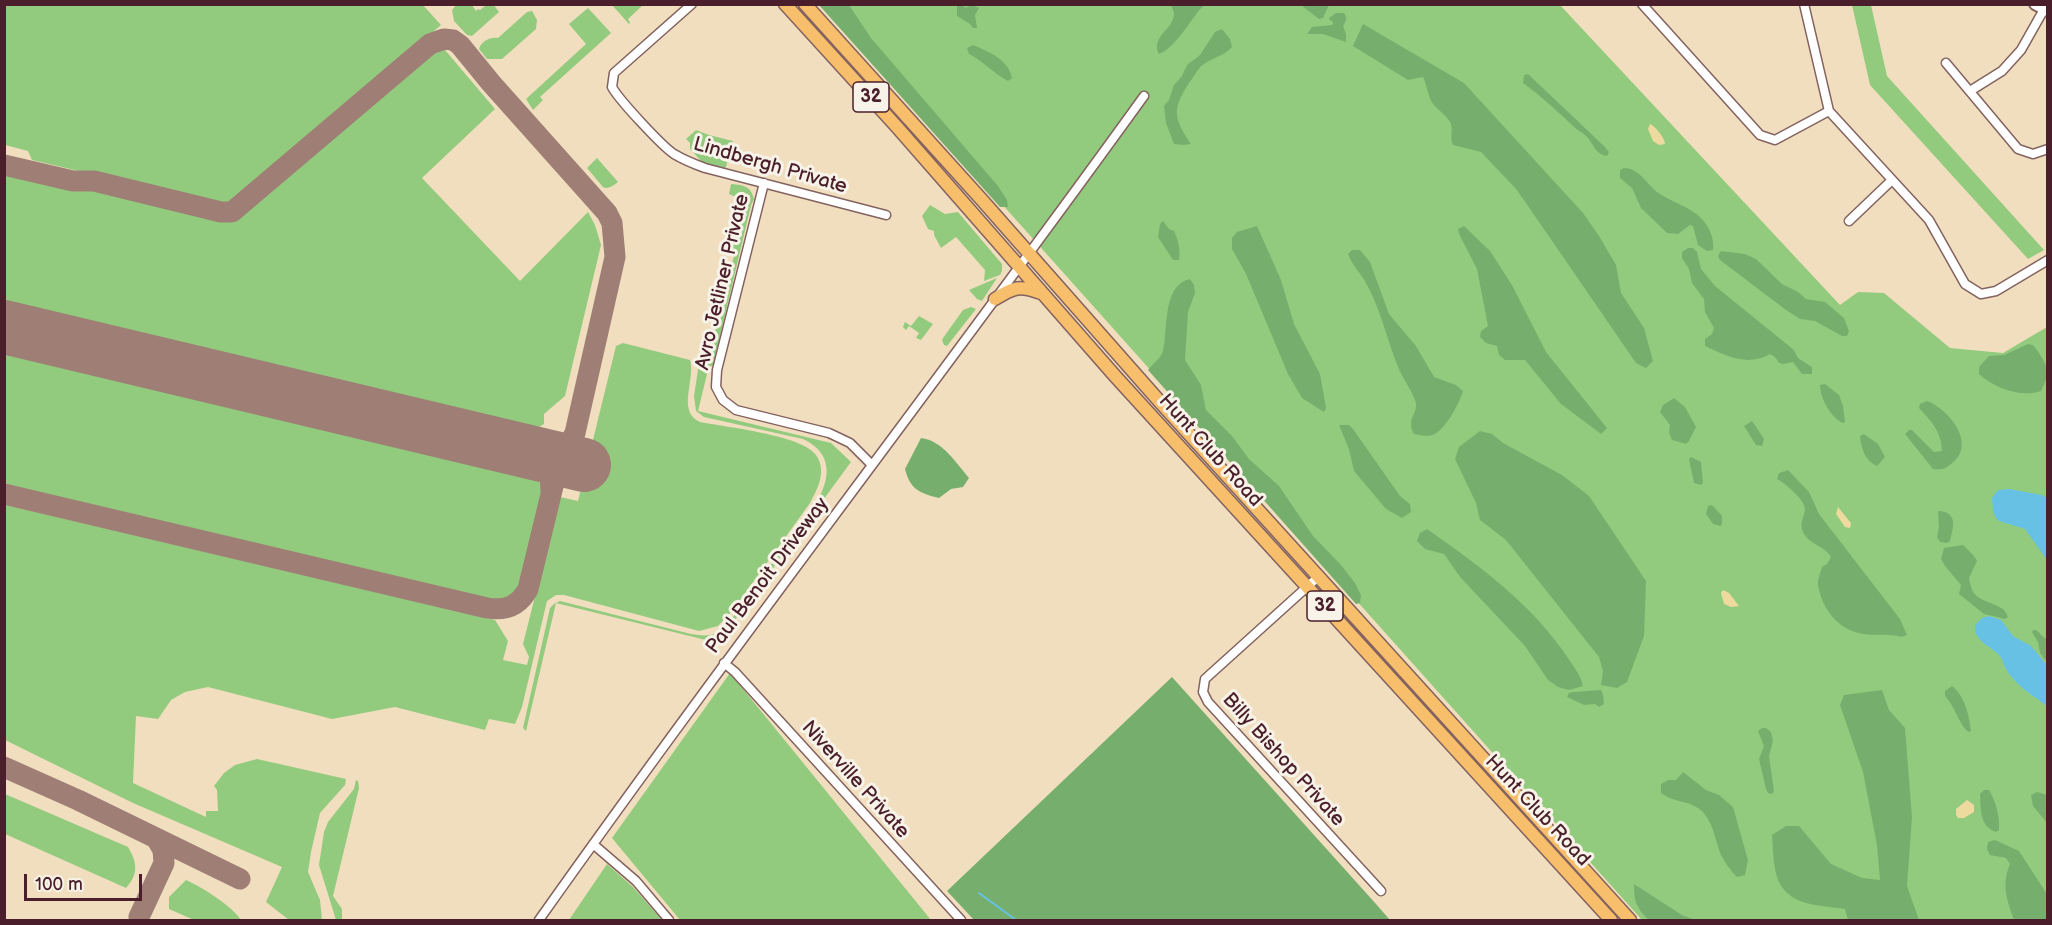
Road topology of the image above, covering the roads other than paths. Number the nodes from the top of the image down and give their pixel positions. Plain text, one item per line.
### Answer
1 (692, 4) edge
2 (785, 4) edge
3 (805, 4) edge
4 (1642, 4) edge
5 (1804, 4) edge
6 (2044, 7) edge
7 (1946, 63) dead end
8 (1970, 91) junction
9 (1144, 96) dead end
10 (1829, 111) junction
11 (2048, 149) edge
12 (1892, 180) junction
13 (764, 183) junction
14 (886, 215) dead end
15 (1849, 221) dead end
16 (1029, 255) junction
17 (2048, 260) edge
18 (1020, 266) junction
19 (1043, 293) junction
20 (995, 299) junction
21 (872, 465) junction
22 (1318, 577) junction
23 (1307, 587) junction
24 (724, 663) junction
25 (593, 844) junction
26 (1381, 891) dead end
27 (539, 921) edge
28 (669, 921) edge
29 (961, 921) edge
30 (1611, 921) edge
31 (1630, 921) edge

1 - 13 street, Lindbergh Private
2 - 18 main road, Hunt Club Road / 32
3 - 16 main road, Hunt Club Road / 32
4 - 10 street
5 - 10 street
6 - 8 street
7 - 8 street
8 - 11 street
9 - 16 street, Paul Benoit Driveway
10 - 12 street
12 - 15 street
12 - 17 street
13 - 14 street, Lindbergh Private
13 - 21 street, Avro Jetliner Private
16 - 18 street, Paul Benoit Driveway
16 - 22 main road, Hunt Club Road / 32
18 - 19 main road, Hunt Club Road / 32
18 - 20 street, Paul Benoit Driveway
19 - 20 main road
19 - 23 main road, Hunt Club Road / 32
20 - 21 street, Paul Benoit Driveway
21 - 24 street, Paul Benoit Driveway
22 - 23 street, Billy Bishop Private
22 - 31 main road, Hunt Club Road / 32
23 - 26 street, Billy Bishop Private
23 - 30 main road, Hunt Club Road / 32
24 - 25 street, Paul Benoit Driveway
24 - 29 street, Niverville Private
25 - 27 street, Paul Benoit Driveway
25 - 28 street

